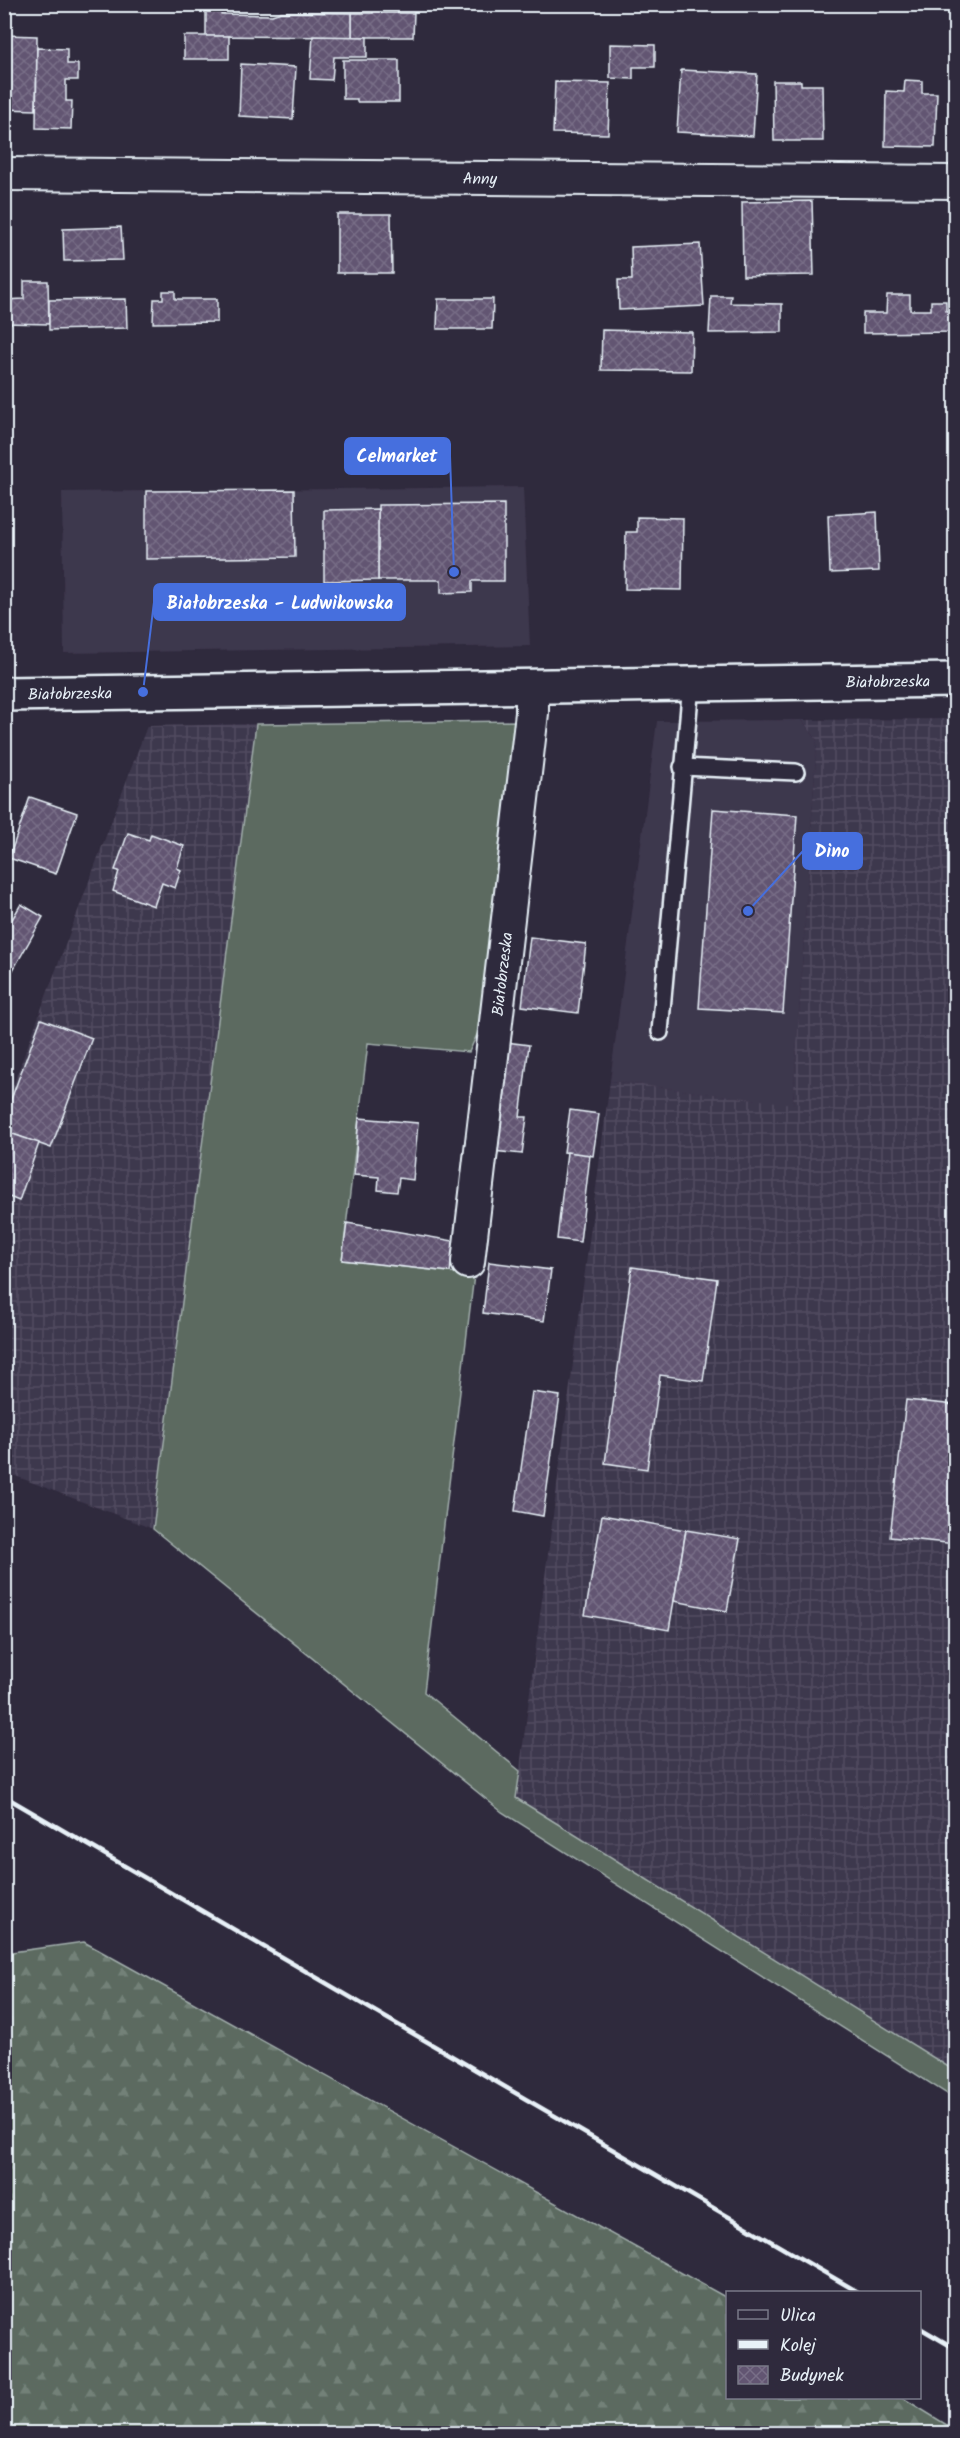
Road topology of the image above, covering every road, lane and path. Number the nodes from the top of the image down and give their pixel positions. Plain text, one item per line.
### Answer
1 (4, 174) edge
2 (956, 182) edge
3 (956, 680) edge
4 (691, 684) junction
5 (532, 686) junction
6 (4, 694) edge
7 (682, 767) junction
8 (796, 772) dead end
9 (660, 1032) dead end
10 (468, 1262) dead end

1 - 2 street, Anny
3 - 4 main road, Białobrzeska
4 - 5 main road, Białobrzeska
4 - 7 lane
5 - 6 main road, Białobrzeska
5 - 10 street, Białobrzeska
7 - 8 lane
7 - 9 lane

